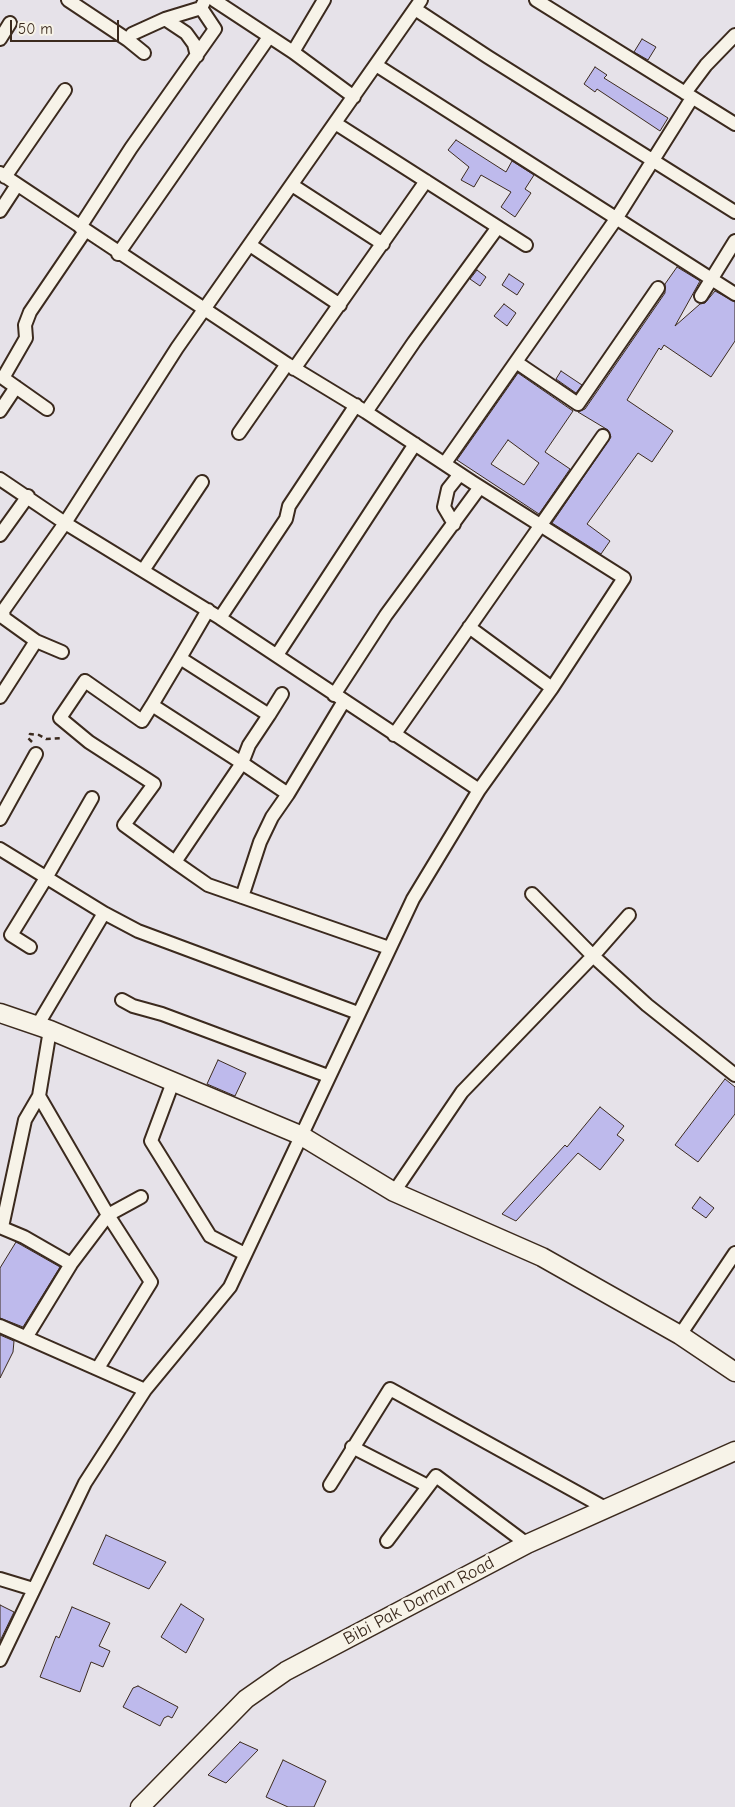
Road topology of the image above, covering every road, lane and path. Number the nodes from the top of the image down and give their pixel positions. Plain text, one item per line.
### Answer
1 (68, 0) edge
2 (214, 0) edge
3 (324, 0) edge
4 (541, 1) edge
5 (203, 4) edge
6 (418, 4) edge
7 (165, 19) junction
8 (10, 24) dead end
9 (735, 35) edge
10 (269, 36) junction
11 (0, 39) edge
12 (128, 40) junction
13 (293, 52) junction
14 (144, 53) dead end
15 (197, 56) junction
16 (376, 64) junction
17 (65, 90) dead end
18 (688, 96) junction
19 (354, 97) junction
20 (335, 123) junction
21 (735, 124) edge
22 (651, 160) junction
23 (3, 175) edge
24 (426, 181) junction
25 (17, 185) junction
26 (292, 185) junction
27 (0, 211) edge
28 (735, 212) edge
29 (616, 219) junction
30 (498, 227) junction
31 (82, 229) junction
32 (735, 241) edge
33 (382, 244) junction
34 (250, 245) junction
35 (526, 245) dead end
36 (118, 254) junction
37 (711, 279) junction
38 (658, 288) dead end
39 (735, 294) edge
40 (701, 296) dead end
41 (340, 305) junction
42 (204, 310) junction
43 (516, 362) junction
44 (291, 367) junction
45 (2, 377) edge
46 (16, 387) junction
47 (47, 408) dead end
48 (361, 408) junction
49 (0, 411) edge
50 (239, 433) dead end
51 (603, 436) dead end
52 (415, 444) junction
53 (445, 463) junction
54 (460, 474) junction
55 (0, 479) edge
56 (202, 482) dead end
57 (480, 487) junction
58 (28, 496) junction
59 (65, 523) junction
60 (454, 524) junction
61 (540, 525) junction
62 (0, 535) edge
63 (144, 569) junction
64 (208, 610) junction
65 (220, 618) junction
66 (469, 626) junction
67 (36, 640) junction
68 (62, 652) dead end
69 (277, 655) junction
70 (180, 658) junction
71 (552, 688) junction
72 (282, 694) dead end
73 (0, 696) edge
74 (339, 698) junction
75 (152, 705) junction
76 (269, 715) junction
77 (75, 730) junction
78 (394, 735) junction
79 (36, 754) joint
80 (242, 763) junction
81 (479, 790) junction
82 (288, 794) junction
83 (92, 798) dead end
84 (0, 819) edge
85 (0, 849) edge
86 (175, 862) junction
87 (46, 878) junction
88 (532, 894) dead end
89 (242, 897) junction
90 (104, 913) junction
91 (629, 915) dead end
92 (30, 947) dead end
93 (389, 948) junction
94 (593, 956) junction
95 (122, 1000) dead end
96 (0, 1013) edge
97 (358, 1013) junction
98 (44, 1028) junction
99 (735, 1075) edge
100 (328, 1076) junction
101 (173, 1082) junction
102 (39, 1096) junction
103 (300, 1135) junction
104 (394, 1192) junction
105 (141, 1197) dead end
106 (108, 1215) junction
107 (1, 1227) edge
108 (735, 1253) edge
109 (245, 1254) junction
110 (71, 1264) junction
111 (0, 1326) edge
112 (680, 1335) junction
113 (26, 1336) junction
114 (98, 1368) junction
115 (735, 1372) edge
116 (145, 1390) junction
117 (352, 1447) junction
118 (735, 1451) edge
119 (330, 1485) dead end
120 (428, 1486) junction
121 (607, 1509) junction
122 (387, 1541) dead end
123 (527, 1544) junction
124 (0, 1578) edge
125 (33, 1589) junction
126 (0, 1660) edge
127 (140, 1807) edge

1 - 12 street
2 - 10 street
3 - 13 street
4 - 18 street
5 - 7 street
5 - 15 street
6 - 16 street
6 - 22 street
7 - 12 street
7 - 15 street
8 - 11 street
9 - 18 street
10 - 13 street
10 - 36 street
12 - 14 street
13 - 19 street
15 - 31 street
16 - 19 street
16 - 29 street
17 - 23 street
18 - 21 street
18 - 22 street
19 - 20 street
20 - 24 street
20 - 26 street
22 - 28 street
22 - 29 street
23 - 25 street
24 - 30 street
24 - 33 street
25 - 27 street
25 - 31 street
26 - 33 street
26 - 34 street
29 - 37 street
29 - 43 street
30 - 35 street
30 - 48 street
31 - 36 street
31 - 45 street
32 - 37 street
33 - 41 street
34 - 41 street
34 - 42 street
36 - 42 street
37 - 39 street
37 - 40 street
38 - 43 street
41 - 44 street
42 - 44 street
42 - 59 street
43 - 53 street
44 - 48 street
44 - 50 street
45 - 46 street
46 - 47 street
46 - 49 street
48 - 52 street
48 - 65 street
51 - 61 street
52 - 53 street
52 - 69 street
53 - 54 street
54 - 57 street
54 - 60 street
55 - 58 street
56 - 63 street
57 - 60 street
57 - 61 street
58 - 59 street
58 - 62 street
59 - 63 street
59 - 67 street
60 - 74 street
61 - 66 street
61 - 71 street
63 - 64 street
64 - 65 street
64 - 70 street
65 - 69 street
66 - 71 street
66 - 78 street
67 - 68 street
67 - 73 street
69 - 74 street
70 - 75 street
70 - 76 street
71 - 81 street
72 - 76 street
74 - 78 street
74 - 82 street
75 - 77 street
75 - 80 street
76 - 80 street
77 - 79 path
77 - 86 street
78 - 81 street
79 - 84 street
80 - 82 street
80 - 86 street
81 - 93 street
82 - 89 street
83 - 87 street
85 - 87 street
86 - 89 street
87 - 90 street
87 - 92 street
88 - 94 street
89 - 93 street
90 - 97 street
90 - 98 street
91 - 94 street
93 - 97 street
94 - 99 street
94 - 104 street
95 - 100 street
96 - 98 street
97 - 100 street
98 - 101 street
98 - 102 street
100 - 103 street
101 - 103 street
101 - 109 street
102 - 106 street
102 - 107 street
103 - 104 street
103 - 109 street
104 - 112 street
105 - 106 street
106 - 110 street
106 - 114 street
107 - 110 street
108 - 112 street
109 - 116 street
110 - 113 street
111 - 113 street
112 - 115 street
113 - 114 street
114 - 116 street
116 - 125 street
117 - 119 street
117 - 120 street
117 - 121 street
118 - 121 street, Bibi Pak Daman Road
120 - 122 street
120 - 123 street
121 - 123 street, Bibi Pak Daman Road
123 - 127 street, Bibi Pak Daman Road
124 - 125 street
125 - 126 street

